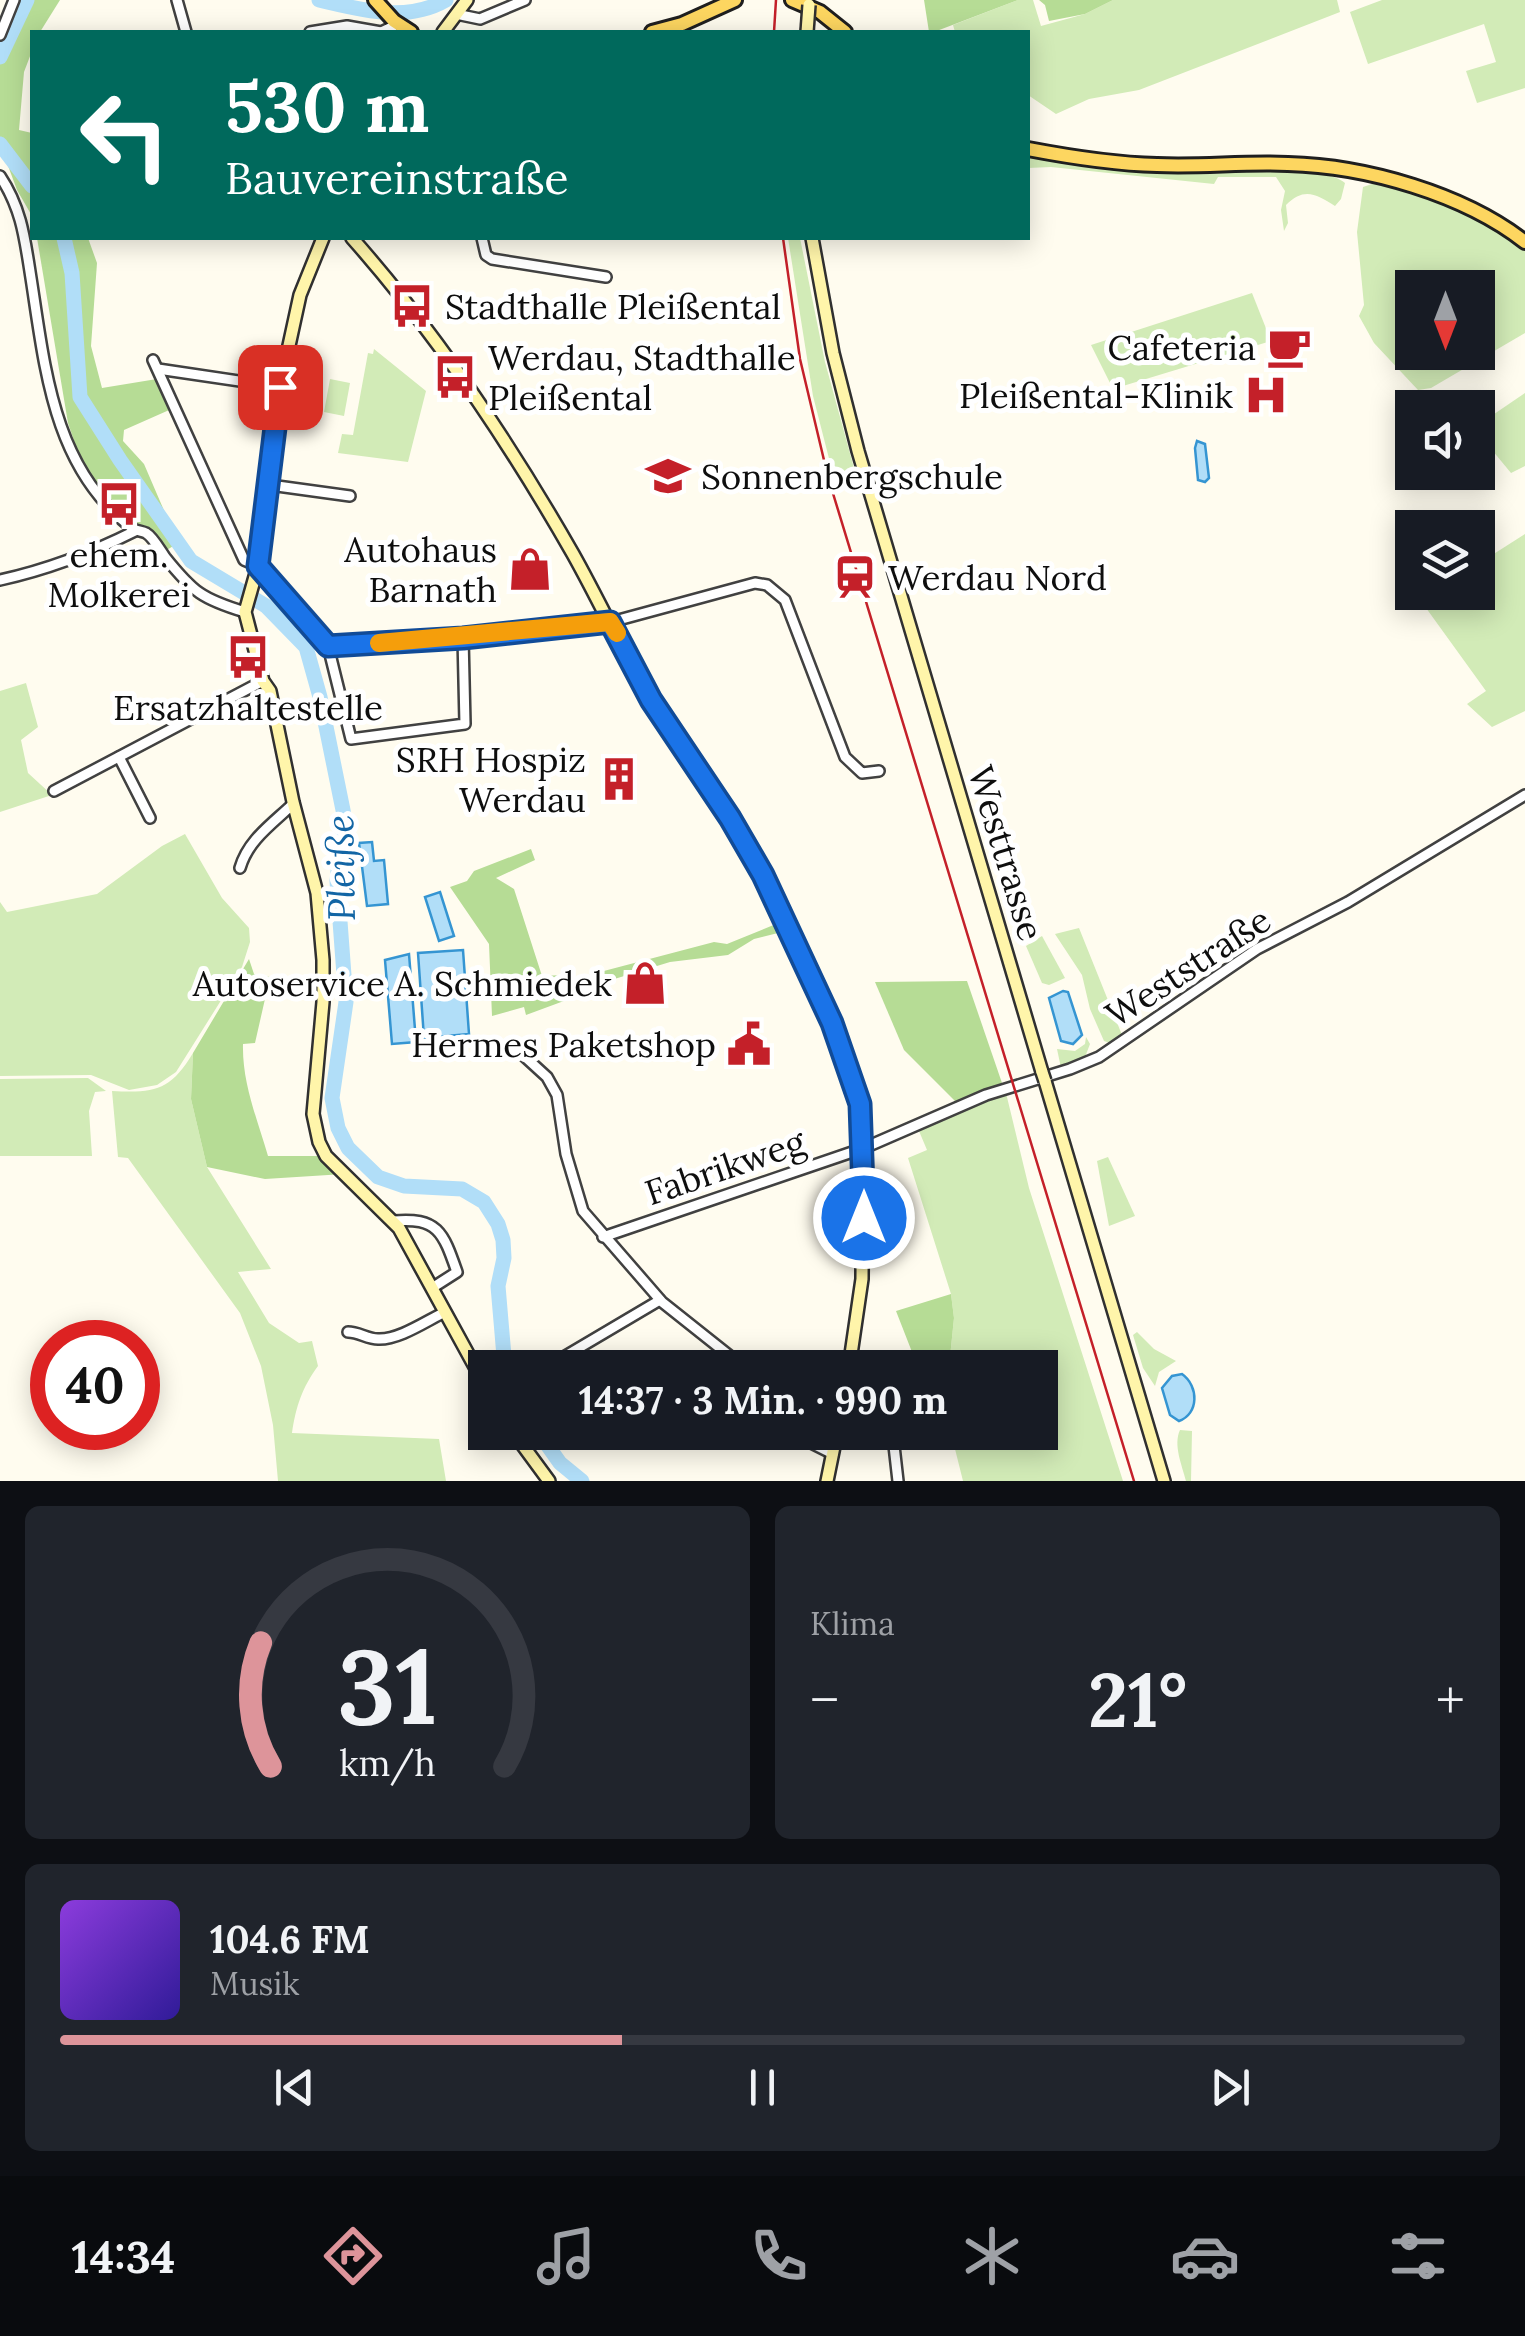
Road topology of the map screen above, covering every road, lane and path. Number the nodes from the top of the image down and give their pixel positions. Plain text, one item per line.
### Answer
1 (14, 0) edge
2 (177, 0) edge
3 (375, 0) edge
4 (467, 0) edge
5 (525, 0) edge
6 (735, 0) edge
7 (801, 1) edge
8 (513, 3) edge
9 (456, 14) junction
10 (396, 23) junction
11 (185, 30) edge
12 (322, 30) edge
13 (370, 30) edge
14 (385, 30) edge
15 (408, 30) edge
16 (444, 30) edge
17 (660, 30) edge
18 (806, 30) edge
19 (843, 30) edge
20 (0, 34) edge
21 (1030, 149) edge
22 (0, 176) edge
23 (322, 240) edge
24 (354, 240) edge
25 (482, 240) edge
26 (812, 240) edge
27 (1525, 242) edge
28 (606, 277) dead end
29 (280, 387) junction
30 (270, 486) junction
31 (350, 496) dead end
32 (135, 530) junction
33 (258, 566) junction
34 (0, 580) edge
35 (246, 608) junction
36 (610, 622) junction
37 (463, 638) junction
38 (328, 646) junction
39 (263, 681) junction
40 (118, 757) junction
41 (880, 771) dead end
42 (54, 791) dead end
43 (1525, 795) edge
44 (293, 804) junction
45 (150, 818) dead end
46 (240, 868) dead end
47 (524, 1056) dead end
48 (864, 1148) junction
49 (393, 1220) junction
50 (604, 1237) junction
51 (432, 1288) junction
52 (660, 1300) junction
53 (445, 1312) junction
54 (348, 1332) dead end
55 (575, 1350) edge
56 (721, 1350) edge
57 (852, 1350) edge
58 (468, 1354) edge
59 (526, 1450) edge
60 (825, 1450) edge
61 (834, 1450) edge
62 (894, 1450) edge
63 (833, 1454) junction
64 (549, 1481) edge
65 (827, 1481) edge
66 (898, 1481) edge
67 (1164, 1481) edge

1 - 20 street
2 - 11 street
3 - 10 main road
4 - 9 street
5 - 8 street
6 - 17 main road
7 - 18 street, bridge
7 - 19 main road
8 - 9 street
9 - 16 street
10 - 14 street
10 - 15 main road
12 - 13 street
21 - 27 main road
22 - 32 street
23 - 29 street
24 - 36 street
25 - 28 street
26 - 67 street, Westtrasse
29 - 30 street
29 - 33 street
30 - 31 street
30 - 33 street
32 - 34 street
32 - 35 street
33 - 35 street
33 - 38 street
35 - 39 street
36 - 37 street
36 - 41 street
36 - 48 street
37 - 38 street
37 - 38 street
39 - 40 street
39 - 44 street
40 - 42 street
40 - 45 street
43 - 48 street, Weststraße
44 - 46 street
44 - 49 street
47 - 50 street
48 - 50 street, Fabrikweg
48 - 57 street
49 - 51 street
49 - 51 street
50 - 52 street
51 - 53 street
52 - 55 street
52 - 56 street
53 - 54 street
53 - 58 street
59 - 64 street
60 - 63 street
61 - 63 street
62 - 66 street
63 - 65 street

